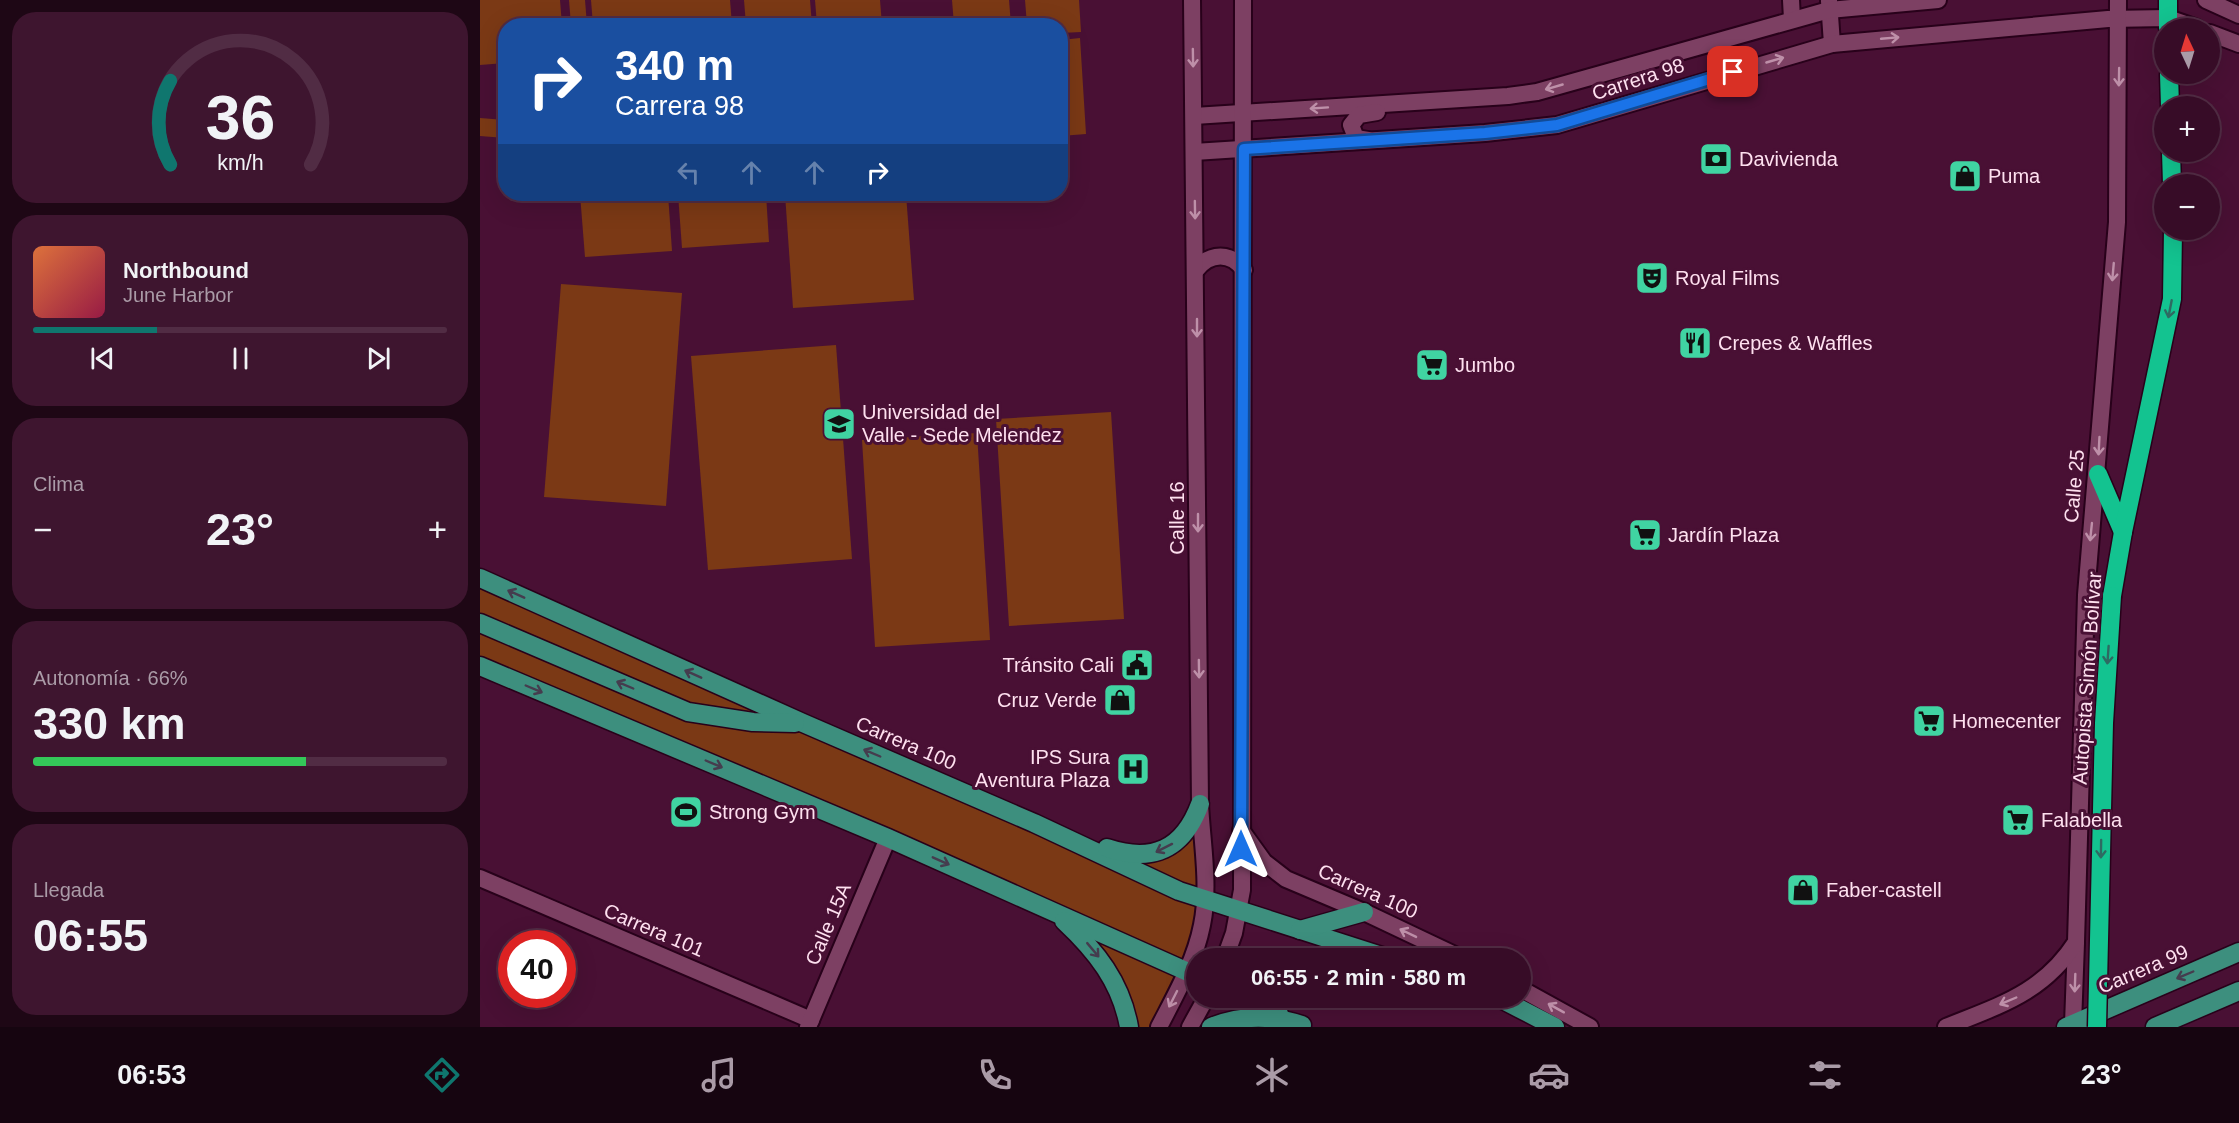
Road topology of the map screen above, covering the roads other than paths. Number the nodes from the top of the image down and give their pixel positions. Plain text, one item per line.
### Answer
1 (1192, 0) edge
2 (1243, 0) edge
3 (1791, 0) edge
4 (1938, 0) edge
5 (2118, 0) edge
6 (2206, 0) edge
7 (1829, 5) edge
8 (2239, 15) edge
9 (2168, 16) edge
10 (1792, 19) junction
11 (2119, 19) junction
12 (2220, 37) edge
13 (1832, 44) junction
14 (2239, 44) edge
15 (1401, 103) junction
16 (1244, 113) junction
17 (1194, 116) junction
18 (1368, 141) junction
19 (1244, 149) junction
20 (1194, 152) junction
21 (2173, 240) edge
22 (1196, 270) junction
23 (1244, 270) junction
24 (2098, 474) junction
25 (2123, 532) junction
26 (480, 578) edge
27 (480, 623) edge
28 (480, 666) edge
29 (803, 723) junction
30 (1200, 804) junction
31 (1034, 823) junction
32 (1241, 829) junction
33 (888, 838) junction
34 (480, 878) edge
35 (1204, 899) junction
36 (1051, 910) junction
37 (1239, 910) junction
38 (1364, 912) junction
39 (1299, 930) junction
40 (2076, 942) junction
41 (1197, 948) edge
42 (1228, 948) edge
43 (1356, 948) edge
44 (1440, 948) edge
45 (2239, 952) edge
46 (1186, 971) edge
47 (1186, 984) edge
48 (2239, 991) edge
49 (1531, 995) edge
50 (1200, 1008) edge
51 (1265, 1008) edge
52 (1518, 1008) edge
53 (809, 1024) edge
54 (2069, 1025) edge
55 (1305, 1026) edge
56 (1129, 1027) edge
57 (1159, 1027) edge
58 (1190, 1027) edge
59 (1211, 1027) edge
60 (1555, 1027) edge
61 (1590, 1027) edge
62 (1946, 1027) edge
63 (2097, 1027) edge
64 (2155, 1027) edge

1 -> 17 street, Calle 16
2 - 16 street
3 - 10 street
4 - 7 street, Carrera 98
5 - 11 street, Calle 25
6 - 8 street
7 - 10 street, Carrera 98
7 - 13 street
9 - 11 street, Carrera 98
10 -> 15 street, Carrera 98
13 -> 11 street, Carrera 98
11 -> 24 street, Calle 25
12 - 14 street
18 -> 13 street, Carrera 98
15 -> 16 street, Carrera 98
15 - 18 street
16 - 17 street, Carrera 98
16 - 19 street
17 - 20 street, Calle 16
18 - 19 street, Carrera 98
19 - 20 street, Carrera 98
19 - 23 street
20 -> 22 street, Calle 16
21 -> 25 highway, Autopista Simón Bolívar
22 - 23 street
22 -> 30 street, Calle 16
23 - 32 street
24 - 25 highway
24 -> 40 street, Calle 25
25 -> 63 highway, Autopista Simón Bolívar, bridge
29 -> 26 main road, Carrera 100
29 -> 27 main road
28 -> 33 main road
31 -> 29 main road, Carrera 100
30 -> 31 main road
30 - 35 street, Calle 16
31 - 35 main road, Carrera 100
32 - 37 street
32 - 38 street, Carrera 100
33 -> 36 main road
33 - 53 street, Calle 15A
34 - 53 street, Carrera 101
35 - 37 main road, Carrera 100
35 - 41 street, Calle 16
36 - 46 main road
36 -> 56 main road
37 - 39 main road, Carrera 100
37 - 42 street
38 - 39 main road
44 -> 38 street, Carrera 100
39 - 43 main road, Carrera 100
40 -> 54 street, Calle 25
40 -> 62 street
45 -> 54 main road, Carrera 99
47 -> 57 street, Calle 16
48 - 64 main road
61 -> 49 street
50 - 58 street
51 - 55 main road
52 - 60 main road
55 - 59 main road

